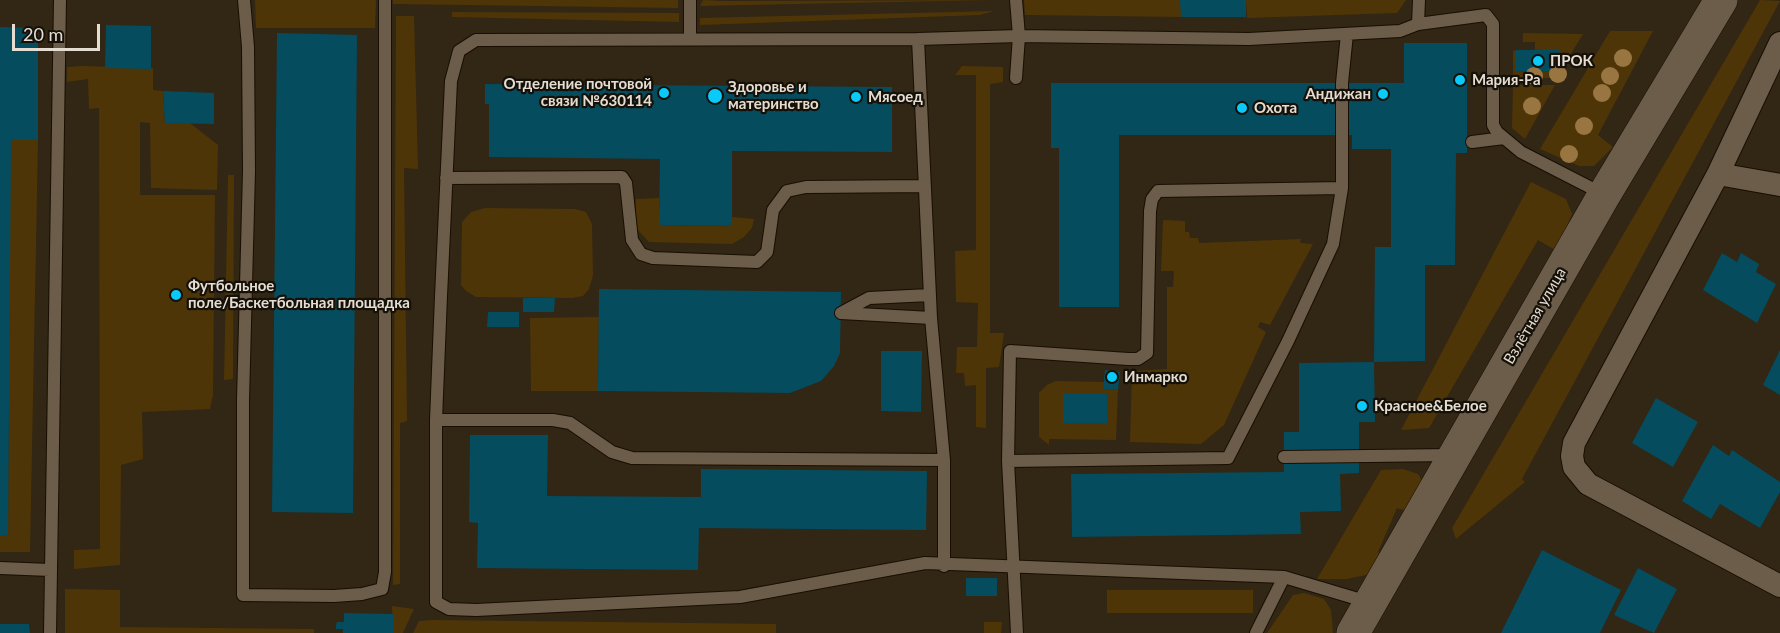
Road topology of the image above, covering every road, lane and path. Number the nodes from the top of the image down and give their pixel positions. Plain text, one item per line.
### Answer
1 (60, 0) edge
2 (244, 0) edge
3 (385, 0) edge
4 (690, 0) edge
5 (1016, 0) edge
6 (1419, 0) edge
7 (1721, 0) edge
8 (1418, 24) junction
9 (1347, 34) junction
10 (1019, 36) junction
11 (690, 39) junction
12 (918, 39) junction
13 (1780, 43) edge
14 (1016, 78) dead end
15 (1504, 138) junction
16 (1472, 142) dead end
17 (1718, 174) junction
18 (446, 178) junction
19 (1780, 185) edge
20 (925, 186) junction
21 (1342, 188) junction
22 (1604, 195) junction
23 (930, 295) junction
24 (931, 318) junction
25 (436, 420) junction
26 (1456, 455) junction
27 (1284, 457) dead end
28 (944, 460) junction
29 (1008, 461) junction
30 (944, 566) junction
31 (0, 568) edge
32 (1015, 568) junction
33 (50, 570) junction
34 (1284, 577) junction
35 (1780, 586) edge
36 (1369, 602) junction
37 (50, 633) edge
38 (1017, 633) edge
39 (1256, 633) edge
40 (1353, 633) edge

1 - 33 lane
2 - 3 lane
4 - 11 lane
5 - 10 lane
6 - 8 lane
7 - 22 main road, Взлётная улица
8 - 9 lane
8 - 15 lane
9 - 10 lane
9 - 21 lane
10 - 12 lane
10 - 14 lane
11 - 12 lane
11 - 18 lane
12 - 20 lane
13 - 17 street
15 - 16 lane
15 - 22 lane
17 - 19 street
17 - 35 street
18 - 20 lane
18 - 25 lane
20 - 23 lane
21 - 29 lane
21 - 29 lane
22 - 26 main road, Взлётная улица
23 - 24 lane
23 - 24 lane
24 - 28 lane
25 - 28 lane
25 - 30 lane
26 - 27 lane
26 - 36 main road, Взлётная улица
28 - 30 lane
29 - 32 lane
30 - 32 lane
31 - 33 lane
32 - 34 lane
32 - 38 lane
33 - 37 lane
34 - 36 lane
34 - 39 lane
36 - 40 main road, Взлётная улица

